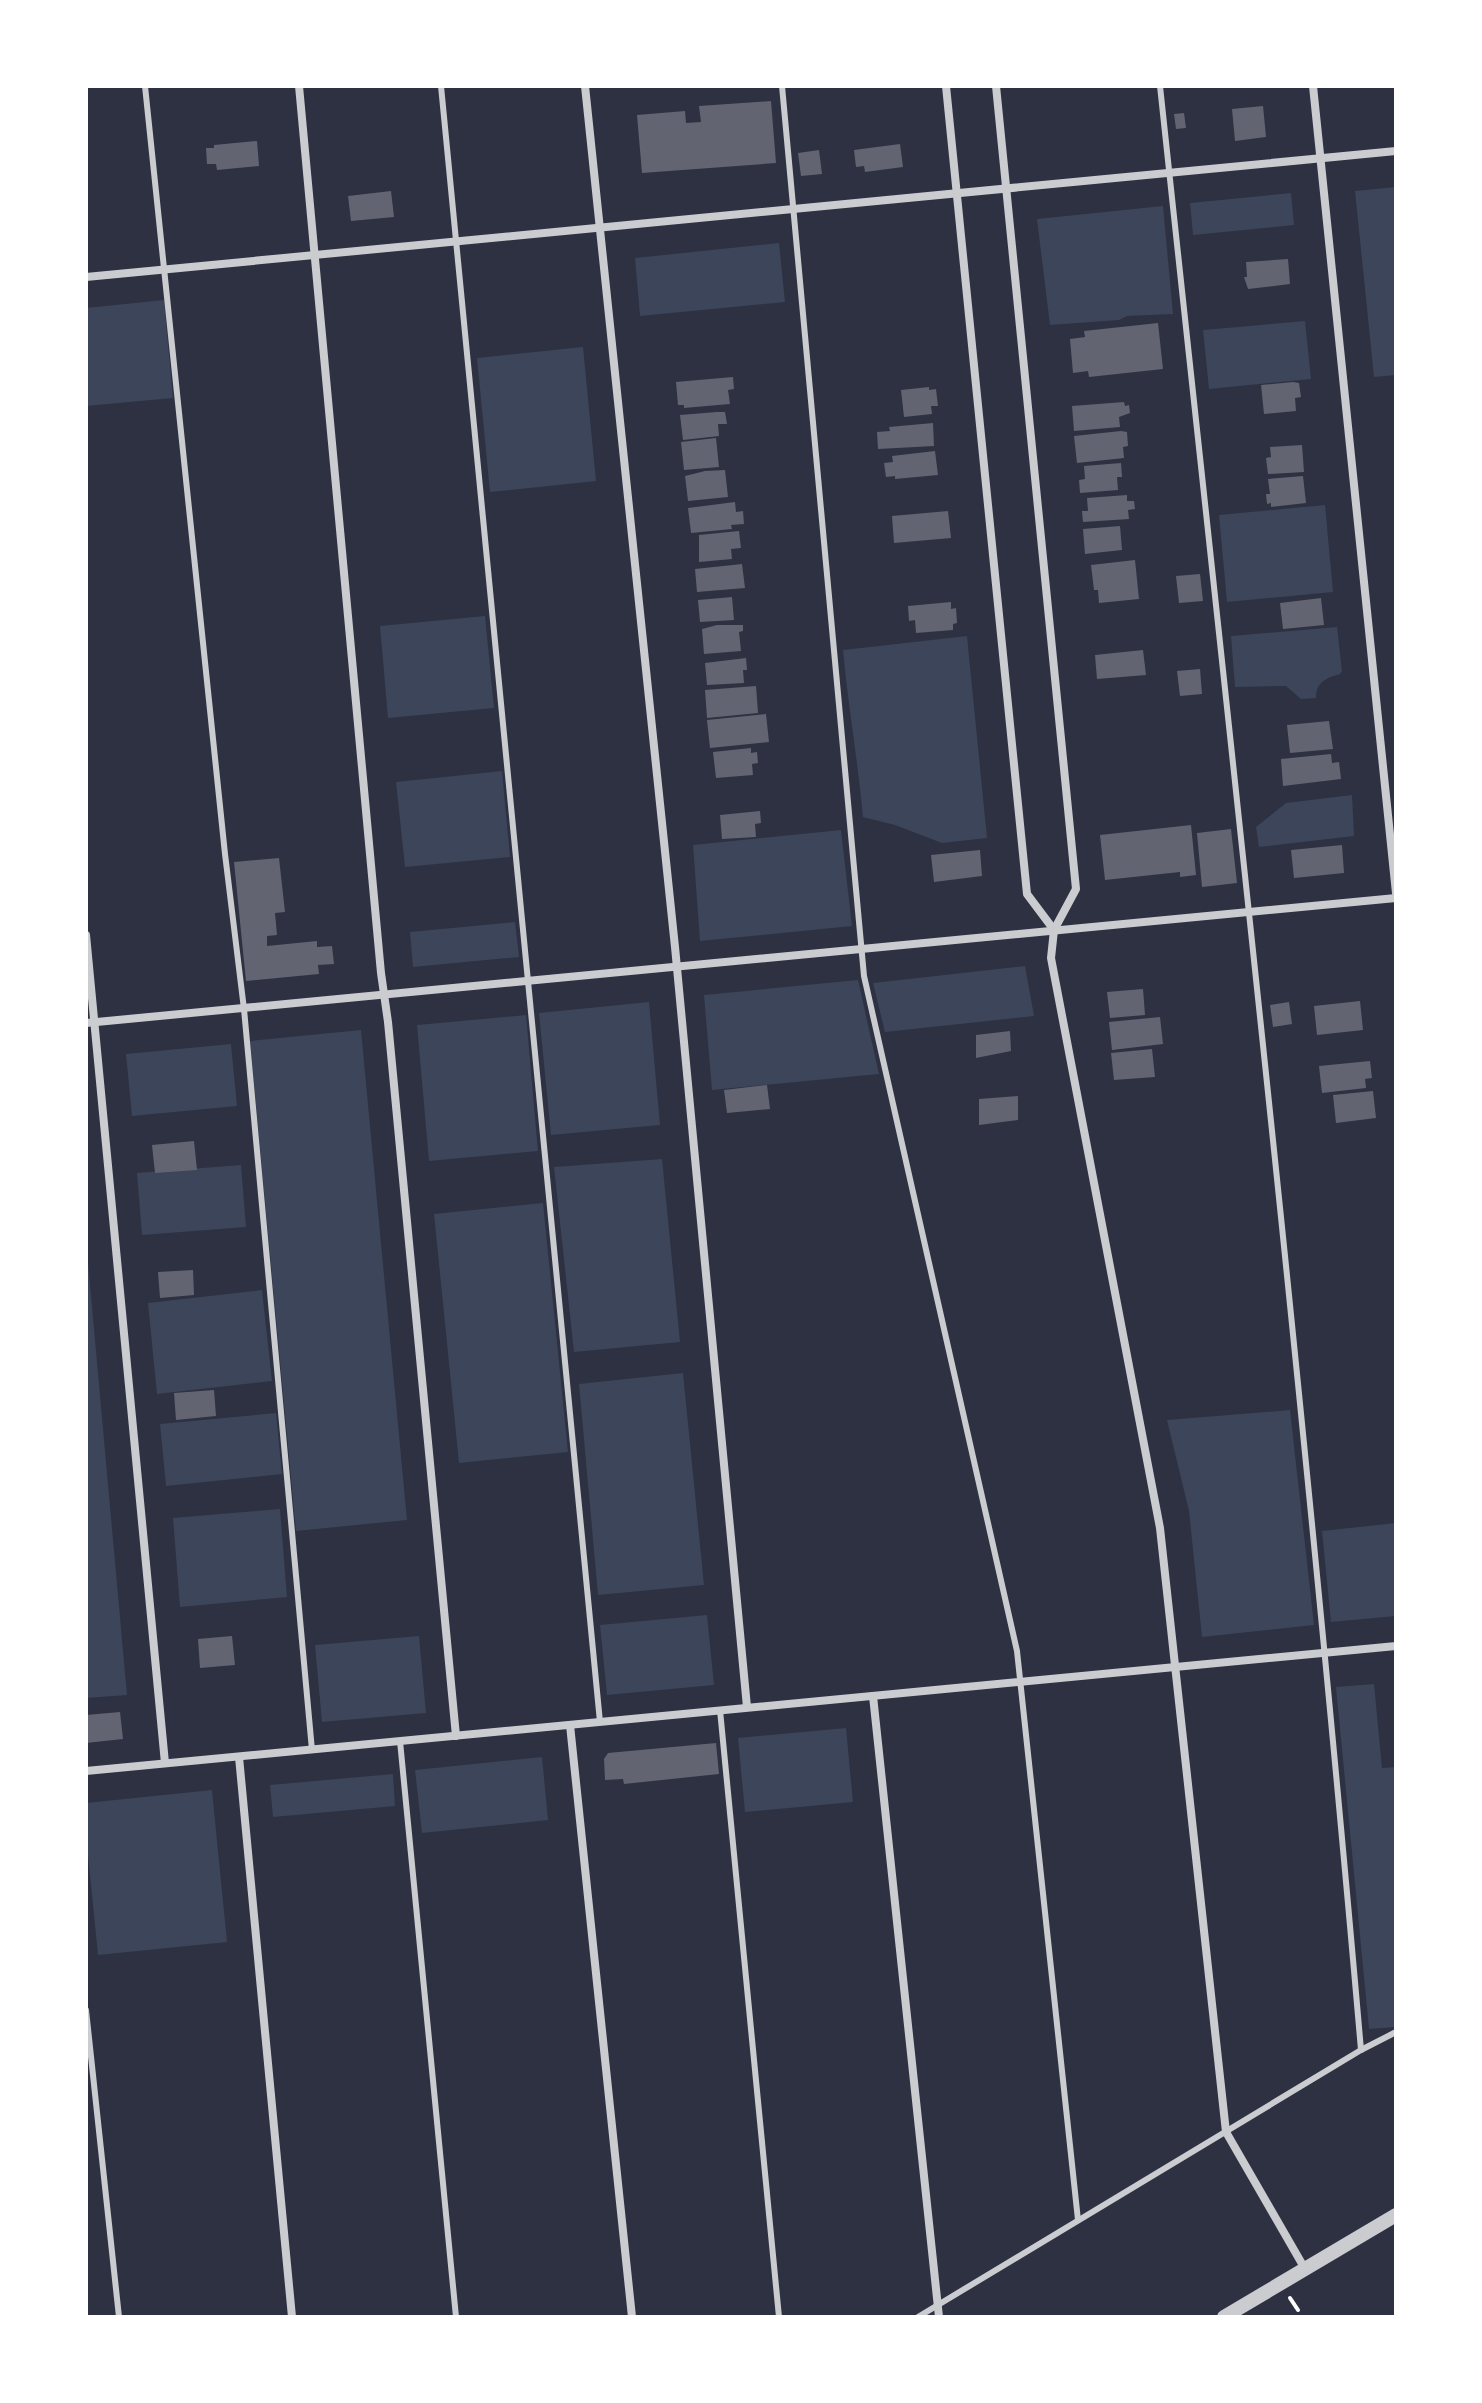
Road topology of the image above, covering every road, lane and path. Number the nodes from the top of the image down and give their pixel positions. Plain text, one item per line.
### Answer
1 (145, 86) edge
2 (299, 86) edge
3 (441, 86) edge
4 (585, 86) edge
5 (782, 86) edge
6 (946, 86) edge
7 (996, 86) edge
8 (1160, 86) edge
9 (1313, 86) edge
10 (1396, 151) edge
11 (1321, 158) junction
12 (1169, 172) junction
13 (1006, 188) junction
14 (957, 193) junction
15 (793, 209) junction
16 (598, 228) junction
17 (457, 241) junction
18 (315, 255) junction
19 (164, 269) junction
20 (86, 277) edge
21 (1396, 896) edge
22 (1250, 912) junction
23 (1054, 930) junction
24 (86, 935) edge
25 (861, 949) junction
26 (676, 966) junction
27 (529, 981) junction
28 (385, 995) junction
29 (244, 1009) junction
30 (90, 1023) edge
31 (1396, 1646) edge
32 (1326, 1653) junction
33 (1175, 1668) junction
34 (1021, 1682) junction
35 (873, 1696) junction
36 (747, 1707) junction
37 (720, 1710) junction
38 (600, 1722) junction
39 (570, 1725) junction
40 (456, 1736) junction
41 (400, 1741) junction
42 (312, 1750) junction
43 (239, 1757) junction
44 (165, 1763) junction
45 (86, 1771) edge
46 (86, 2010) edge
47 (1396, 2032) edge
48 (1361, 2050) junction
49 (1226, 2132) junction
50 (1396, 2215) edge
51 (1078, 2220) junction
52 (1305, 2269) junction
53 (1294, 2304) dead end
54 (936, 2305) junction
55 (1298, 2310) dead end
56 (119, 2317) edge
57 (292, 2317) edge
58 (456, 2317) edge
59 (632, 2317) edge
60 (779, 2317) edge
61 (918, 2317) edge
62 (939, 2317) edge
63 (1224, 2317) edge

1 - 19 lane
2 - 18 street
3 - 17 lane
4 - 16 street
5 - 15 lane
6 - 14 street
7 - 13 street
8 - 12 lane
9 - 11 street
10 - 11 street
11 - 12 street
11 - 21 street
12 - 13 street
12 - 22 lane
13 - 14 street
13 - 23 street
14 - 15 street
14 - 23 street
15 - 16 street
15 - 25 lane
16 - 17 street
16 - 26 street
17 - 18 street
17 - 27 lane
18 - 19 street
18 - 28 street
19 - 20 street
19 - 29 lane
21 - 22 street
22 - 23 street
22 - 32 lane
23 - 25 street
23 - 33 street
24 - 30 street
25 - 26 street
25 - 34 lane
26 - 27 street
26 - 36 street
27 - 28 street
27 - 38 lane
28 - 29 street
28 - 40 street
29 - 30 street
29 - 42 lane
30 - 44 street
31 - 32 street
32 - 33 street
32 - 48 lane
33 - 34 street
33 - 49 street
34 - 35 street
34 - 51 lane
35 - 36 street
35 - 54 street
36 - 37 street
37 - 38 street
37 - 60 lane
38 - 39 street
39 - 40 street
39 - 59 street
40 - 41 street
41 - 42 street
41 - 58 lane
42 - 43 street
43 - 44 street
43 - 57 street
44 - 45 street
46 - 56 lane
47 - 48 lane
48 - 49 lane
49 - 51 lane
49 - 52 street
50 - 52 street
51 - 54 lane
52 - 63 street
53 - 55 path
54 - 61 lane
54 - 62 street

